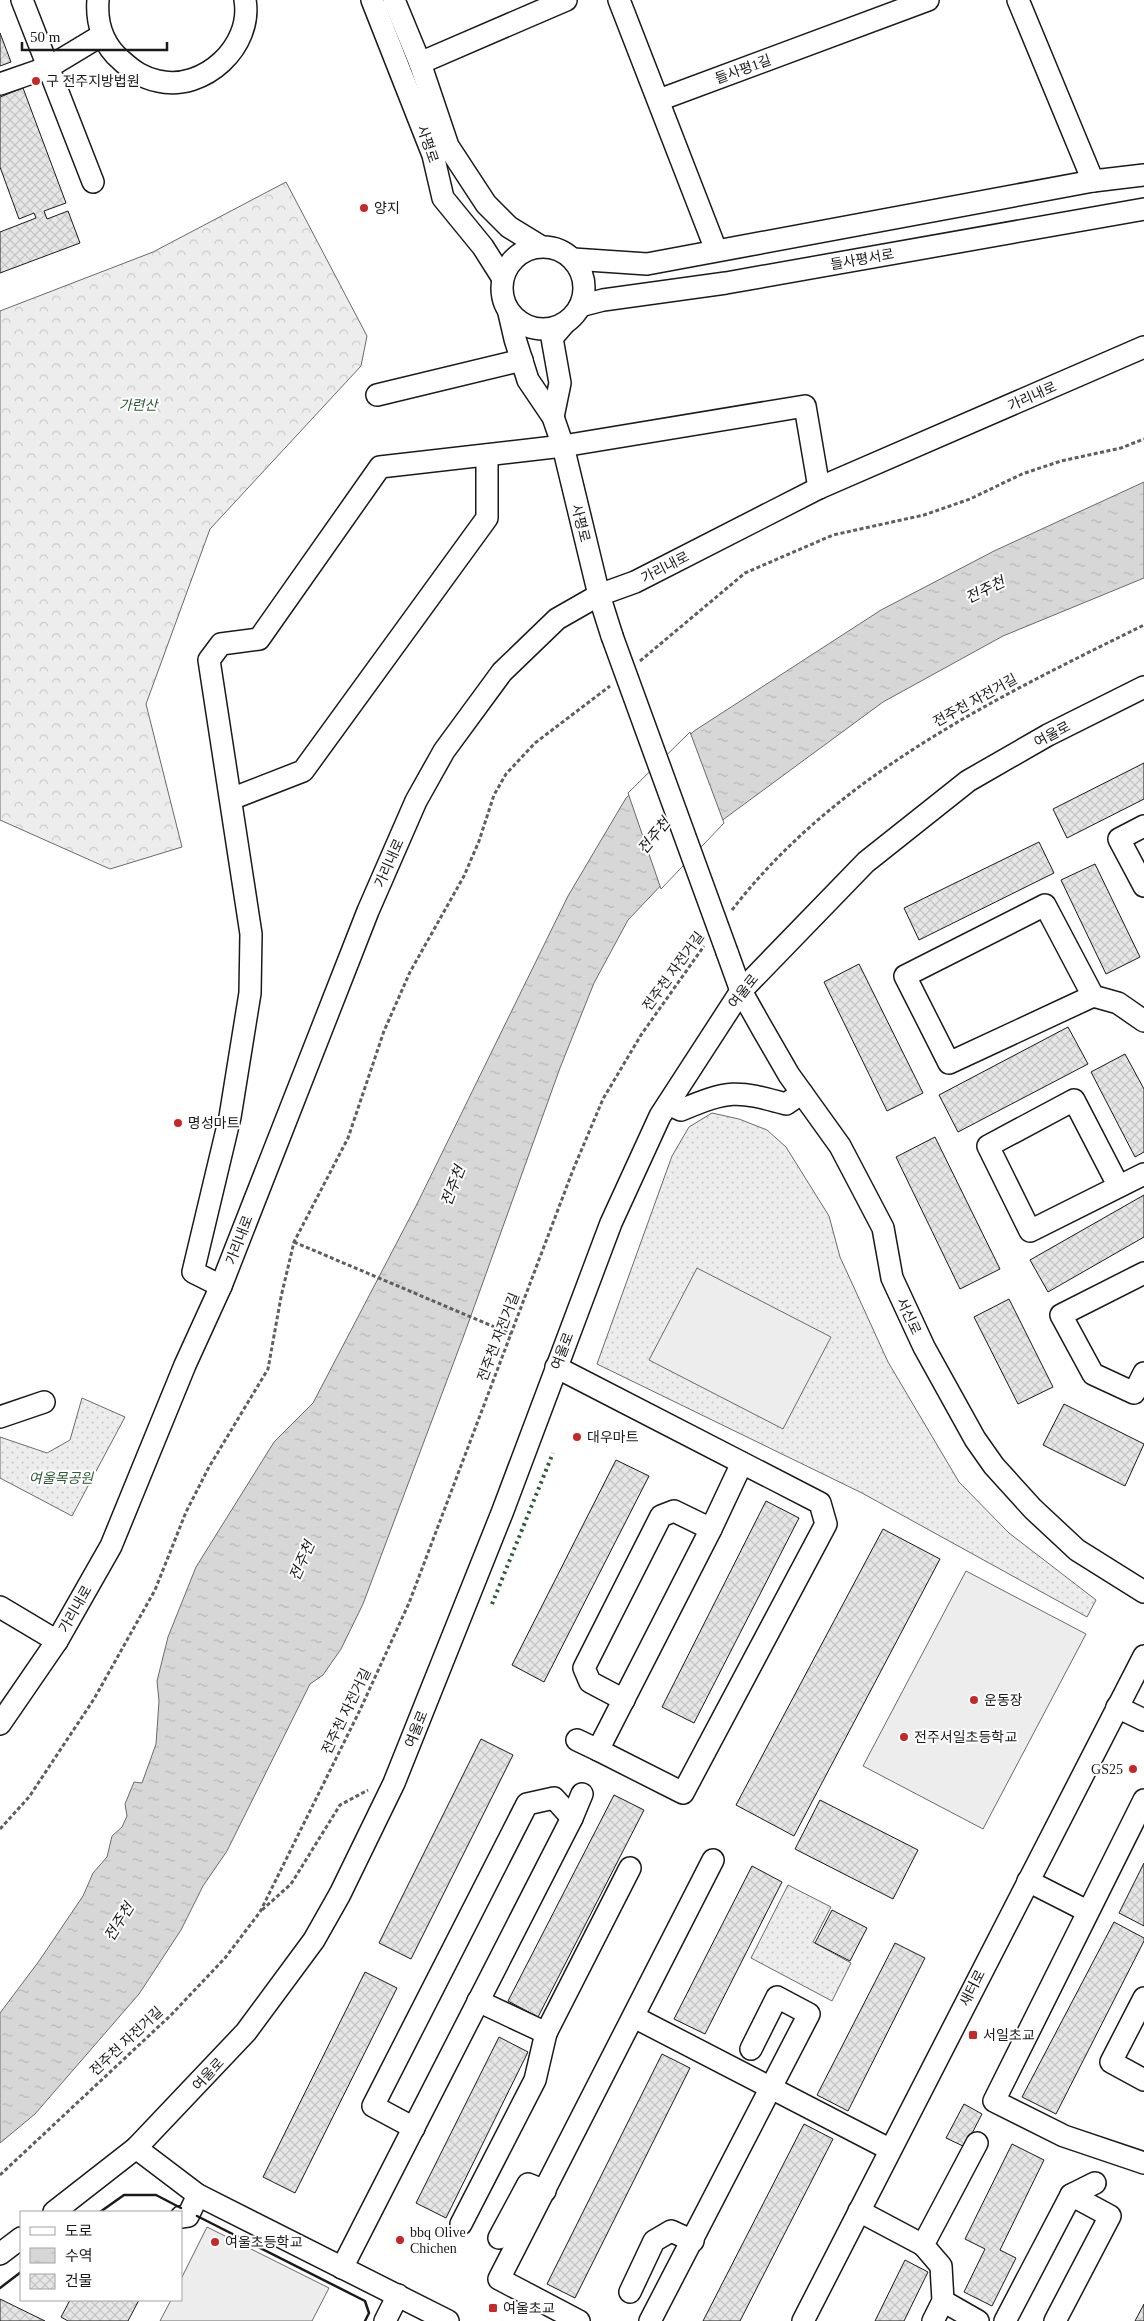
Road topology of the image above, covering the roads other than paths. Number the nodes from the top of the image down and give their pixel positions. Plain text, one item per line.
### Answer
1 (22, 0) edge
2 (98, 0) edge
3 (245, 0) edge
4 (372, 0) edge
5 (394, 0) edge
6 (566, 0) edge
7 (619, 0) edge
8 (928, 0) edge
9 (1018, 0) edge
10 (102, 35) junction
11 (420, 63) junction
12 (48, 67) junction
13 (0, 84) edge
14 (659, 100) junction
15 (1144, 175) edge
16 (1093, 181) junction
17 (92, 182) dead end
18 (1144, 209) edge
19 (540, 246) junction
20 (716, 250) junction
21 (573, 259) junction
22 (502, 277) junction
23 (580, 306) junction
24 (509, 313) junction
25 (564, 324) junction
26 (1144, 346) edge
27 (522, 360) junction
28 (378, 395) dead end
29 (553, 417) junction
30 (563, 446) junction
31 (487, 455) junction
32 (819, 488) junction
33 (599, 594) junction
34 (612, 636) joint
35 (1144, 687) edge
36 (231, 799) junction
37 (1144, 826) edge
38 (1144, 886) edge
39 (741, 990) junction
40 (1093, 996) junction
41 (1144, 1021) edge
42 (802, 1093) junction
43 (668, 1104) junction
44 (1144, 1174) edge
45 (1118, 1185) junction
46 (1144, 1273) edge
47 (221, 1286) junction
48 (556, 1367) junction
49 (1144, 1373) edge
50 (44, 1402) dead end
51 (0, 1417) edge
52 (742, 1463) junction
53 (711, 1529) junction
54 (1144, 1592) edge
55 (0, 1606) edge
56 (57, 1641) junction
57 (1144, 1656) edge
58 (624, 1700) junction
59 (1117, 1706) junction
60 (1144, 1720) edge
61 (0, 1724) edge
62 (577, 1740) dead end
63 (598, 1750) junction
64 (582, 1794) dead end
65 (1144, 1800) edge
66 (572, 1818) junction
67 (713, 1860) dead end
68 (630, 1868) dead end
69 (1028, 1881) junction
70 (1087, 1911) junction
71 (1144, 1998) edge
72 (478, 2001) junction
73 (634, 2017) junction
74 (546, 2033) junction
75 (751, 2049) dead end
76 (1144, 2080) edge
77 (772, 2088) junction
78 (414, 2128) junction
79 (977, 2144) dead end
80 (136, 2148) junction
81 (889, 2149) junction
82 (1144, 2163) edge
83 (1095, 2183) dead end
84 (545, 2191) junction
85 (198, 2195) junction
86 (1071, 2195) junction
87 (55, 2211) edge
88 (859, 2212) junction
89 (182, 2217) edge
90 (461, 2224) dead end
91 (499, 2238) dead end
92 (20, 2239) edge
93 (693, 2241) junction
94 (923, 2245) junction
95 (0, 2254) edge
96 (342, 2268) junction
97 (630, 2292) dead end
98 (398, 2295) junction
99 (943, 2301) junction
100 (385, 2321) edge
101 (448, 2321) edge
102 (579, 2321) edge
103 (650, 2321) edge
104 (802, 2321) edge
105 (932, 2321) edge
106 (978, 2321) edge
107 (1005, 2321) edge
108 (1055, 2321) edge

1 - 12 street
2 - 10 street
3 - 10 street
4 - 22 street, 사평로
5 - 11 street, 사평로
6 - 11 street
7 - 14 street
8 - 14 street, 들사평1길
9 - 16 street
10 - 12 street
11 - 19 street, 사평로
12 - 13 street
12 - 17 street
14 - 20 street
15 - 16 street
16 - 20 street
18 - 23 street, 들사평서로
19 - 21 street, 사평로
19 - 22 street
20 - 21 street, 사평로
21 - 23 street
22 - 24 street, 사평로
23 - 25 street
24 - 25 street
24 - 27 street, 사평로
25 - 29 street
26 - 32 street, 가리내로
27 - 28 street
27 - 29 street, 사평로
29 - 30 street, 사평로
30 - 31 street
30 - 32 street
30 - 33 street, 사평로
31 - 36 street
31 - 36 street
32 - 33 street, 가리내로
33 - 34 street, 사평로
33 - 47 street, 가리내로
34 - 39 street, 서신로, bridge
35 - 39 street, 여울로
36 - 47 street
37 - 38 street
39 - 42 street, 서신로
39 - 43 street, 여울로
40 - 40 street
40 - 41 street
42 - 43 street
42 - 54 street, 서신로
43 - 48 street, 여울로
44 - 45 street
45 - 45 street
46 - 49 street
47 - 56 street, 가리내로
48 - 52 street
48 - 80 street, 여울로
50 - 51 street
52 - 53 street
52 - 63 street
53 - 58 street
53 - 58 street
55 - 56 street
56 - 61 street, 가리내로
57 - 59 street, 새터로
58 - 63 street
59 - 60 street
59 - 69 street, 새터로
62 - 63 street
64 - 66 street
65 - 70 street
66 - 72 street
66 - 78 street
67 - 73 street
68 - 74 street
69 - 70 street
69 - 81 street, 새터로
70 - 82 street
71 - 76 street
72 - 74 street
72 - 78 street
73 - 77 street
73 - 84 street
74 - 90 street
75 - 77 street
77 - 81 street
77 - 93 street
78 - 96 street
79 - 94 street
80 - 85 street
80 - 87 street, 여울로
81 - 88 street, 새터로
83 - 86 street
84 - 91 street
84 - 102 street
85 - 89 street
85 - 96 street
86 - 107 street
86 - 108 street
88 - 94 street
88 - 104 street, 새터로
92 - 95 street
93 - 97 street
93 - 103 street
94 - 99 street
96 - 98 street
98 - 100 street
98 - 101 street
99 - 105 street
99 - 106 street

